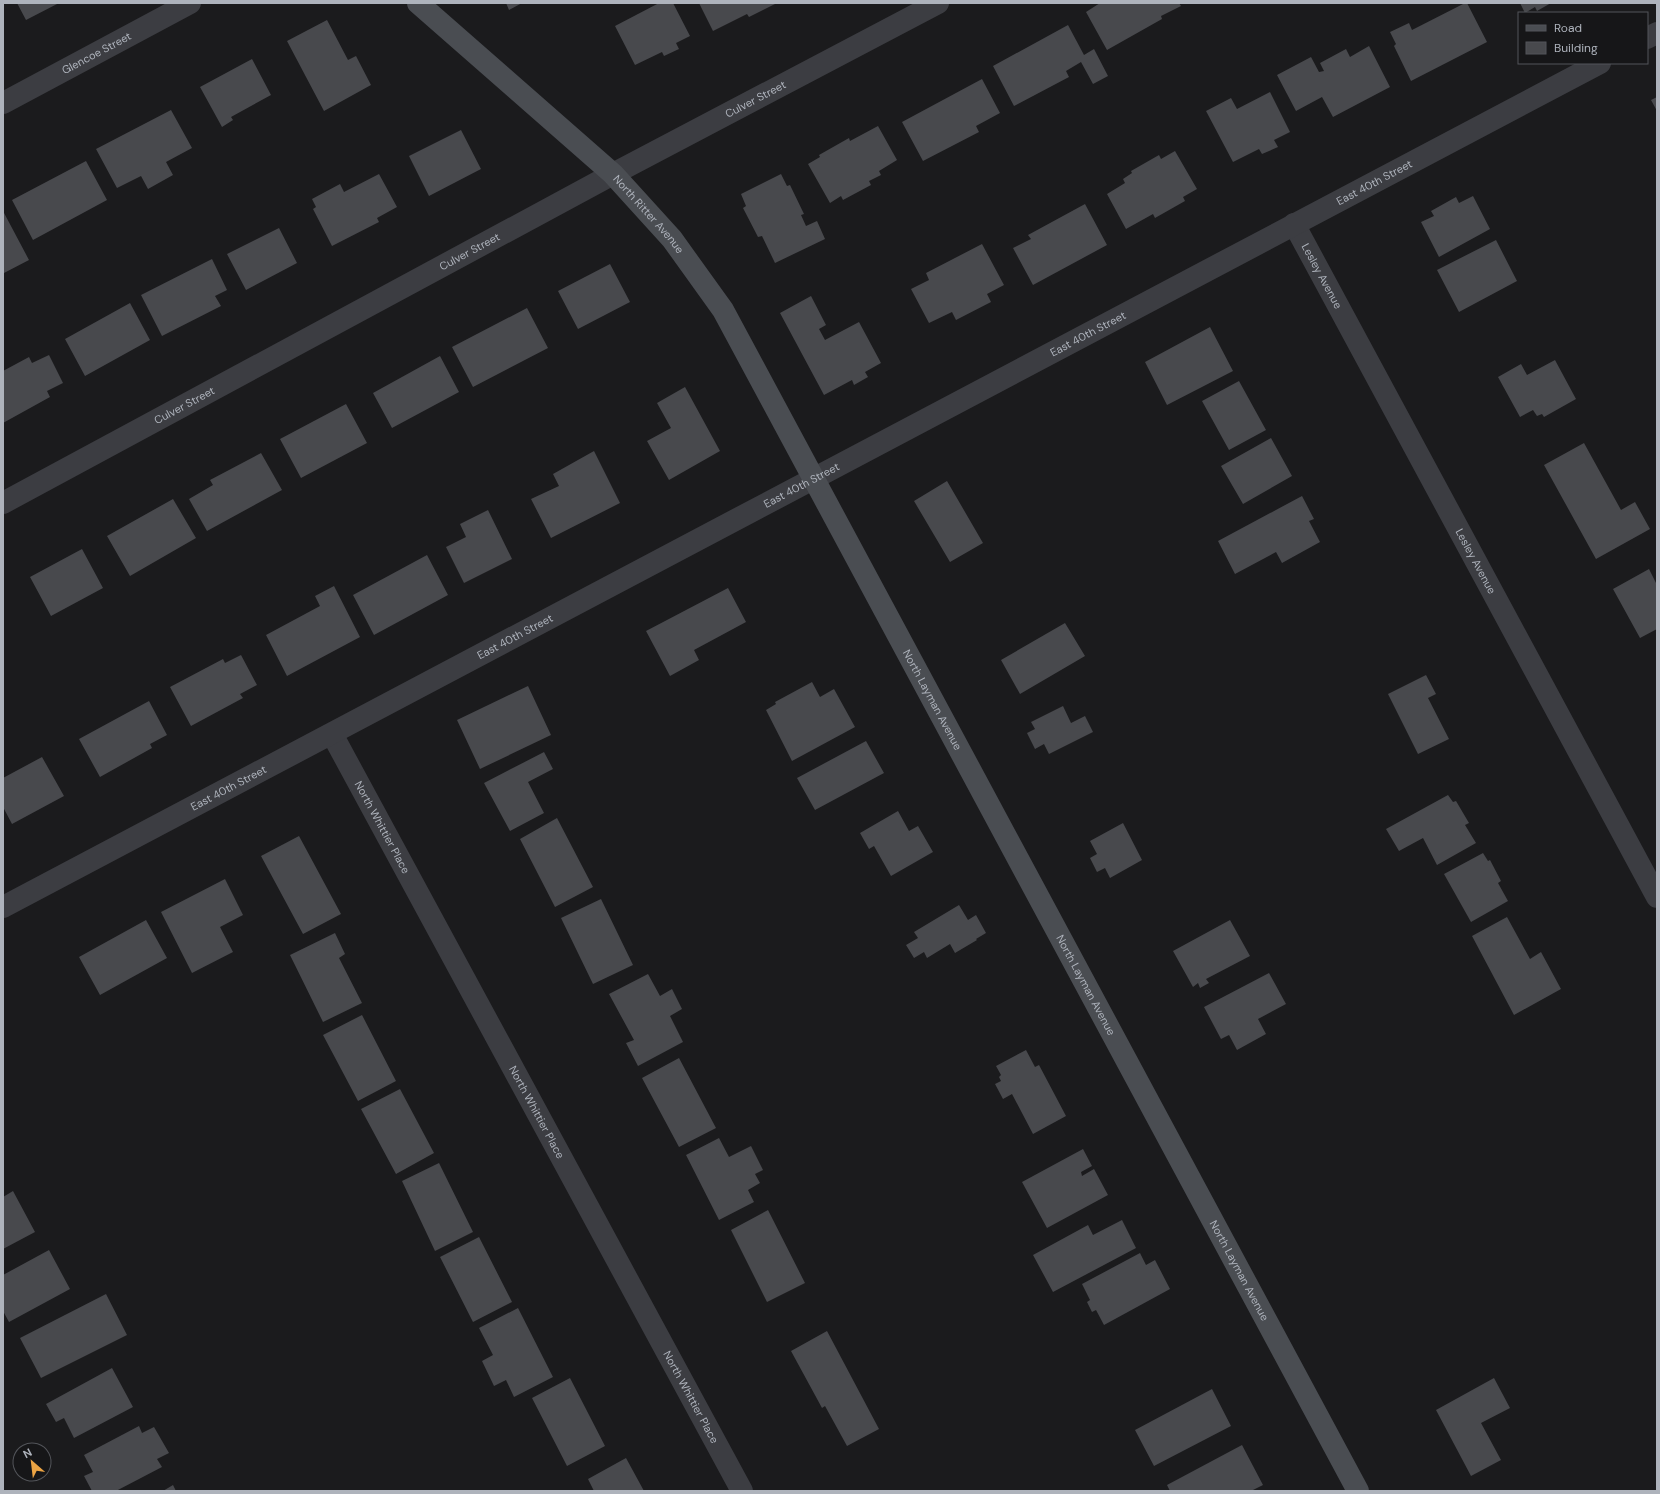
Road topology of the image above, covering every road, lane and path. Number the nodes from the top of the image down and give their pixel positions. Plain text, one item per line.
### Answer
1 (190, 3) edge
2 (418, 3) edge
3 (938, 3) edge
4 (1657, 33) edge
5 (1648, 38) edge
6 (1598, 64) edge
7 (3, 103) edge
8 (614, 174) junction
9 (1294, 224) junction
10 (813, 479) junction
11 (3, 503) edge
12 (332, 734) junction
13 (1657, 897) edge
14 (3, 907) edge
15 (742, 1491) edge
16 (1358, 1491) edge

1 - 7 street, Glencoe Street
2 - 8 street, North Ritter Avenue
3 - 8 street, Culver Street
4 - 5 street
6 - 9 street, East 40th Street
8 - 10 street, North Ritter Avenue
8 - 11 street, Culver Street
9 - 10 street, East 40th Street
9 - 13 street, Lesley Avenue
10 - 12 street, East 40th Street
10 - 16 street, North Layman Avenue
12 - 14 street, East 40th Street
12 - 15 street, North Whittier Place

